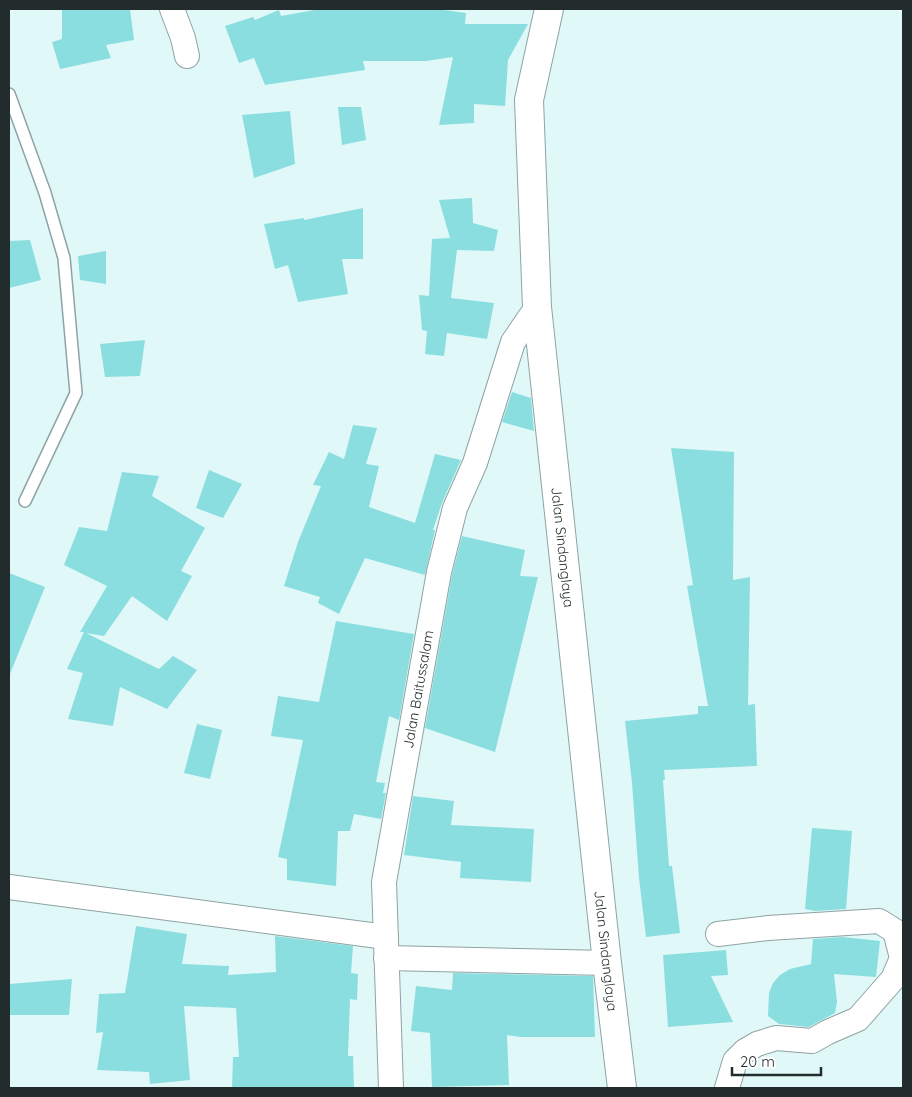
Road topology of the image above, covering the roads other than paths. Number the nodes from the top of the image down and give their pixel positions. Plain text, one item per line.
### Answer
1 (172, 9) edge
2 (549, 9) edge
3 (187, 56) dead end
4 (9, 94) edge
5 (537, 307) junction
6 (25, 501) dead end
7 (9, 887) edge
8 (718, 934) dead end
9 (386, 948) junction
10 (607, 963) junction
11 (391, 1088) edge
12 (622, 1088) edge
13 (727, 1088) edge

1 - 3 street
2 - 5 street, Jalan Sindanglaya
4 - 6 lane
5 - 9 street, Jalan Baitussalam
5 - 10 street, Jalan Sindanglaya
7 - 9 street
8 - 13 street
9 - 10 street
9 - 11 street, Jalan Baitussalam
10 - 12 street, Jalan Sindanglaya

